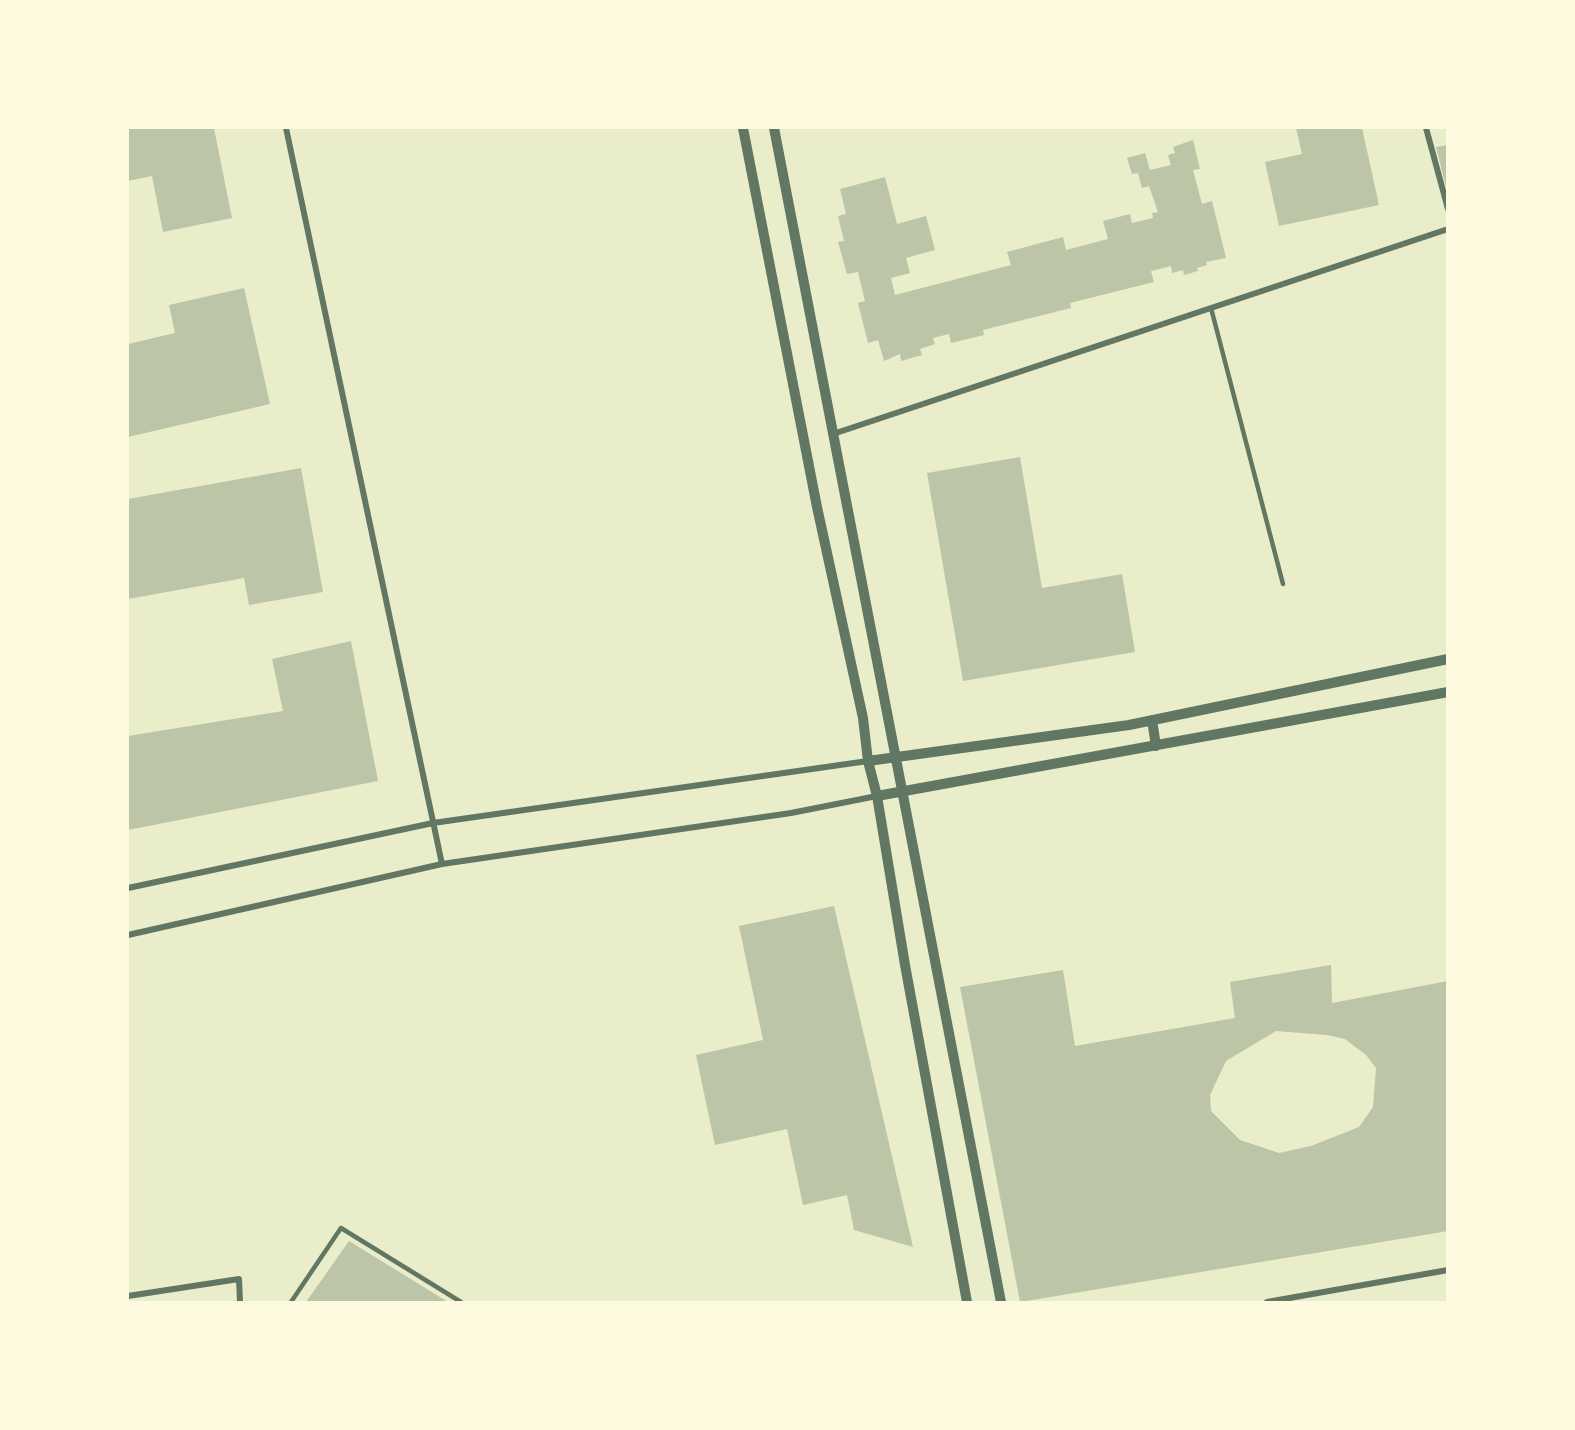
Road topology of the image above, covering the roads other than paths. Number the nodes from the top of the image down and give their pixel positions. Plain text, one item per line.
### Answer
1 (286, 128) edge
2 (743, 128) edge
3 (774, 128) edge
4 (1426, 128) edge
5 (1448, 209) edge
6 (1448, 229) edge
7 (1211, 308) junction
8 (833, 434) junction
9 (1283, 584) dead end
10 (1448, 659) edge
11 (1448, 692) edge
12 (1152, 720) junction
13 (1156, 746) junction
14 (896, 756) junction
15 (868, 761) junction
16 (904, 791) junction
17 (877, 796) junction
18 (433, 823) junction
19 (442, 864) junction
20 (128, 888) edge
21 (128, 935) edge
22 (1448, 1270) edge
23 (128, 1296) edge
24 (1293, 1300) edge
25 (240, 1302) edge
26 (291, 1302) edge
27 (461, 1302) edge
28 (967, 1302) edge
29 (1001, 1302) edge
30 (1267, 1302) edge

1 - 18 street
2 - 15 street
3 - 8 street
4 - 5 street
6 - 7 street
7 - 8 street
7 - 9 lane
8 - 14 street
10 - 12 street
11 - 13 street
12 - 13 street
12 - 14 street
13 - 16 street
14 - 15 street
14 - 16 street
15 - 17 street
15 - 18 street
16 - 17 street
16 - 29 street
17 - 19 street
17 - 28 street
18 - 19 street
18 - 20 street
19 - 21 street
22 - 24 street
23 - 25 street
24 - 30 street
26 - 27 lane

